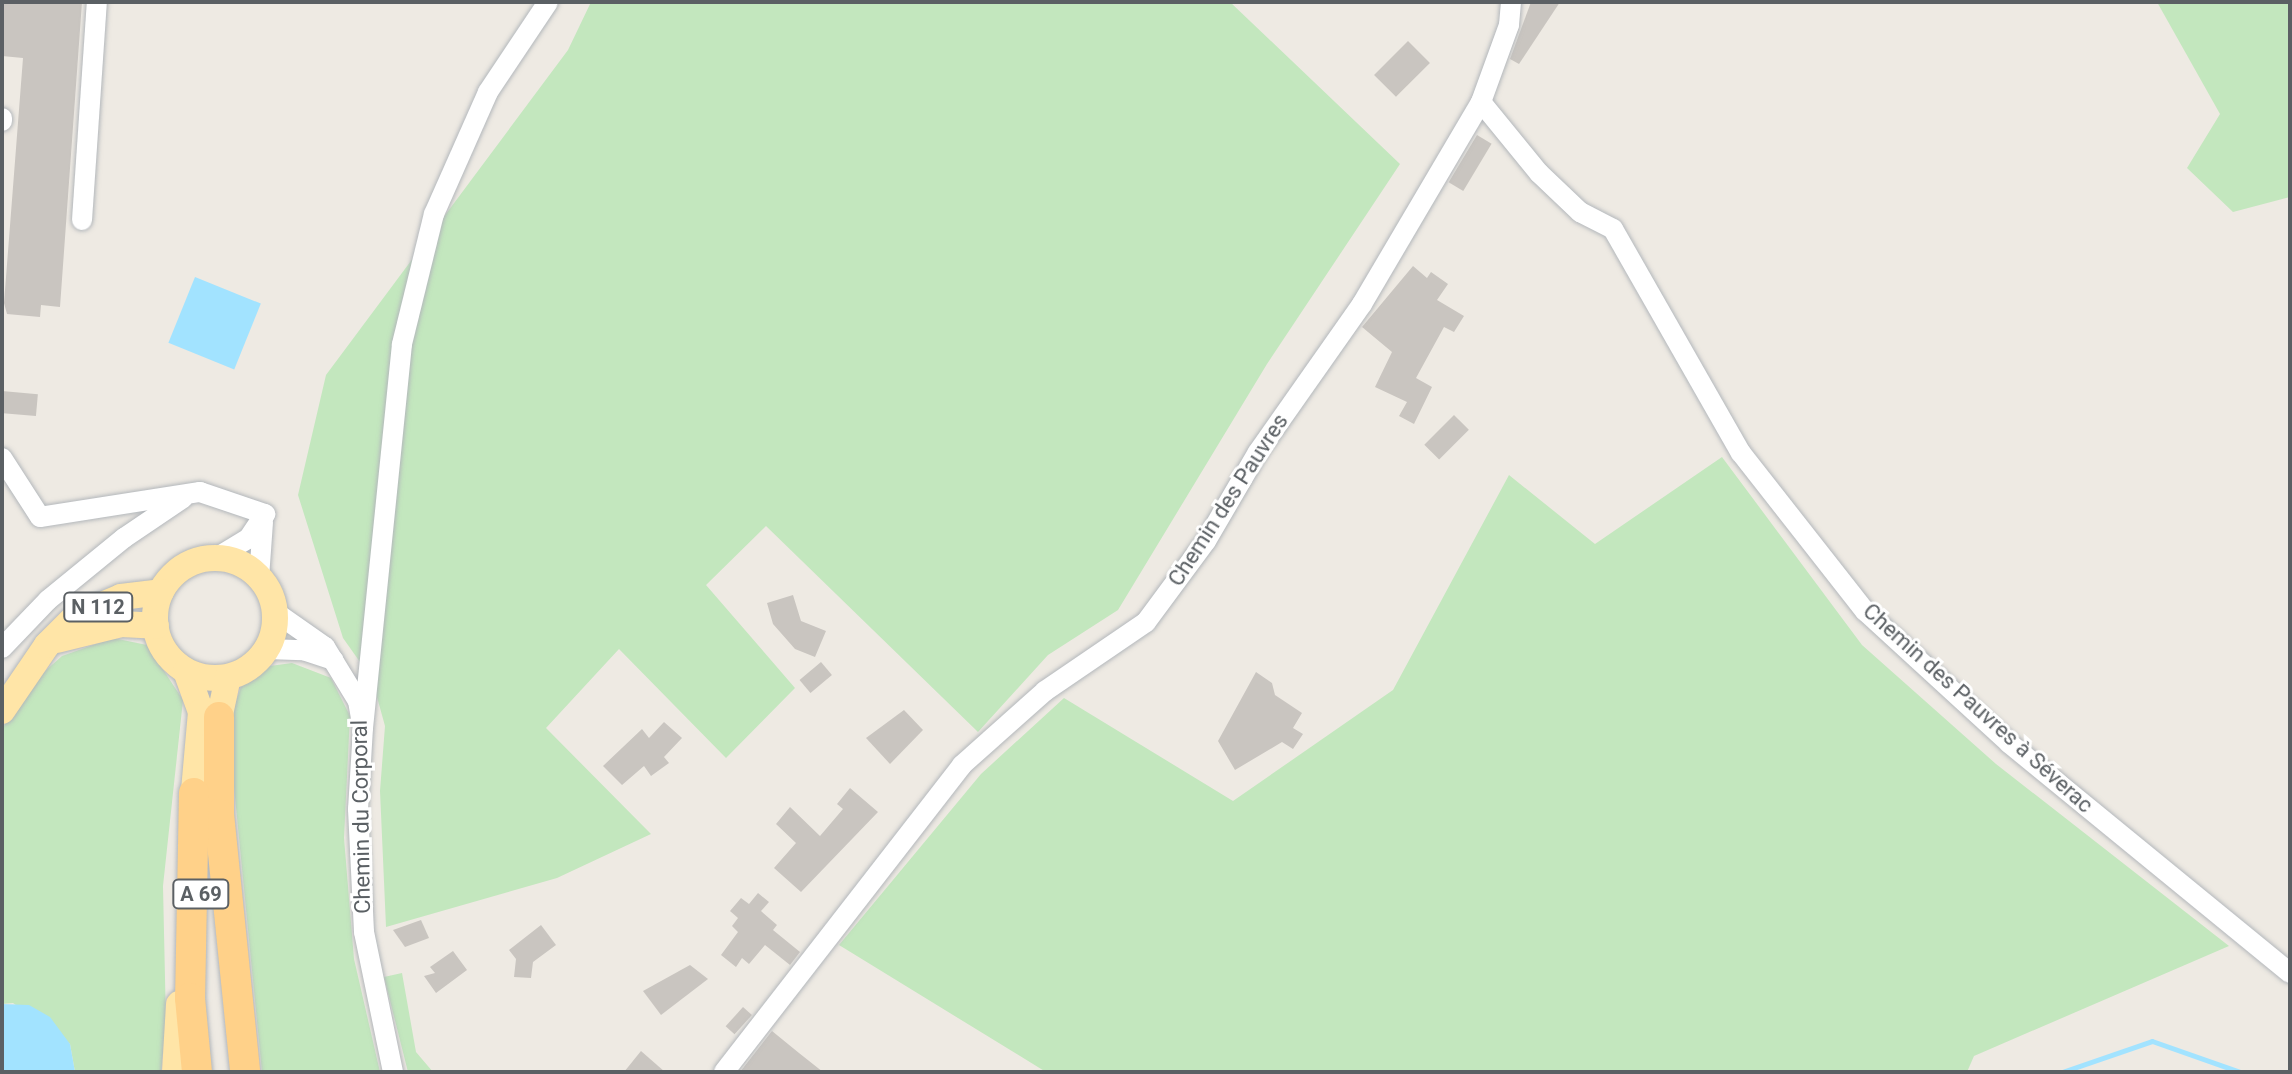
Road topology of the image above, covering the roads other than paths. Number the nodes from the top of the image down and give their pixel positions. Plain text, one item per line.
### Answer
1 (97, 2) edge
2 (548, 2) edge
3 (1511, 2) edge
4 (1481, 102) junction
5 (82, 220) dead end
6 (2, 458) edge
7 (189, 494) junction
8 (265, 514) junction
9 (216, 558) junction
10 (259, 578) junction
11 (161, 592) junction
12 (275, 612) junction
13 (156, 626) junction
14 (47, 645) junction
15 (2, 648) edge
16 (267, 649) junction
17 (336, 661) junction
18 (186, 671) junction
19 (228, 677) junction
20 (2, 711) edge
21 (219, 717) junction
22 (363, 728) junction
23 (194, 793) junction
24 (2290, 973) edge
25 (175, 1072) edge
26 (197, 1072) edge
27 (210, 1072) edge
28 (245, 1072) edge
29 (393, 1072) edge
30 (724, 1072) edge

1 - 5 street
2 - 22 street
3 - 4 street, Chemin des Pauvres
4 - 24 street, Chemin des Pauvres à Séverac
4 - 30 street, Chemin des Pauvres
6 - 7 street
7 - 8 street
7 - 15 street
8 - 9 street
8 - 10 street
9 - 10 main road
9 - 11 main road
10 - 12 main road
11 - 13 main road
11 - 14 main road, N 112
12 - 16 main road
12 - 17 street, Chemin du Corporal
13 - 14 main road, N 112
13 - 18 main road
14 - 20 main road, N 112
16 - 17 street
16 - 19 main road
17 - 22 street, Chemin du Corporal
18 - 19 main road
18 - 23 main road
19 - 21 main road
21 - 27 main road, A 69
21 - 28 highway
22 - 29 street, Chemin du Corporal
23 - 25 main road, A 69
23 - 26 highway, A 69

